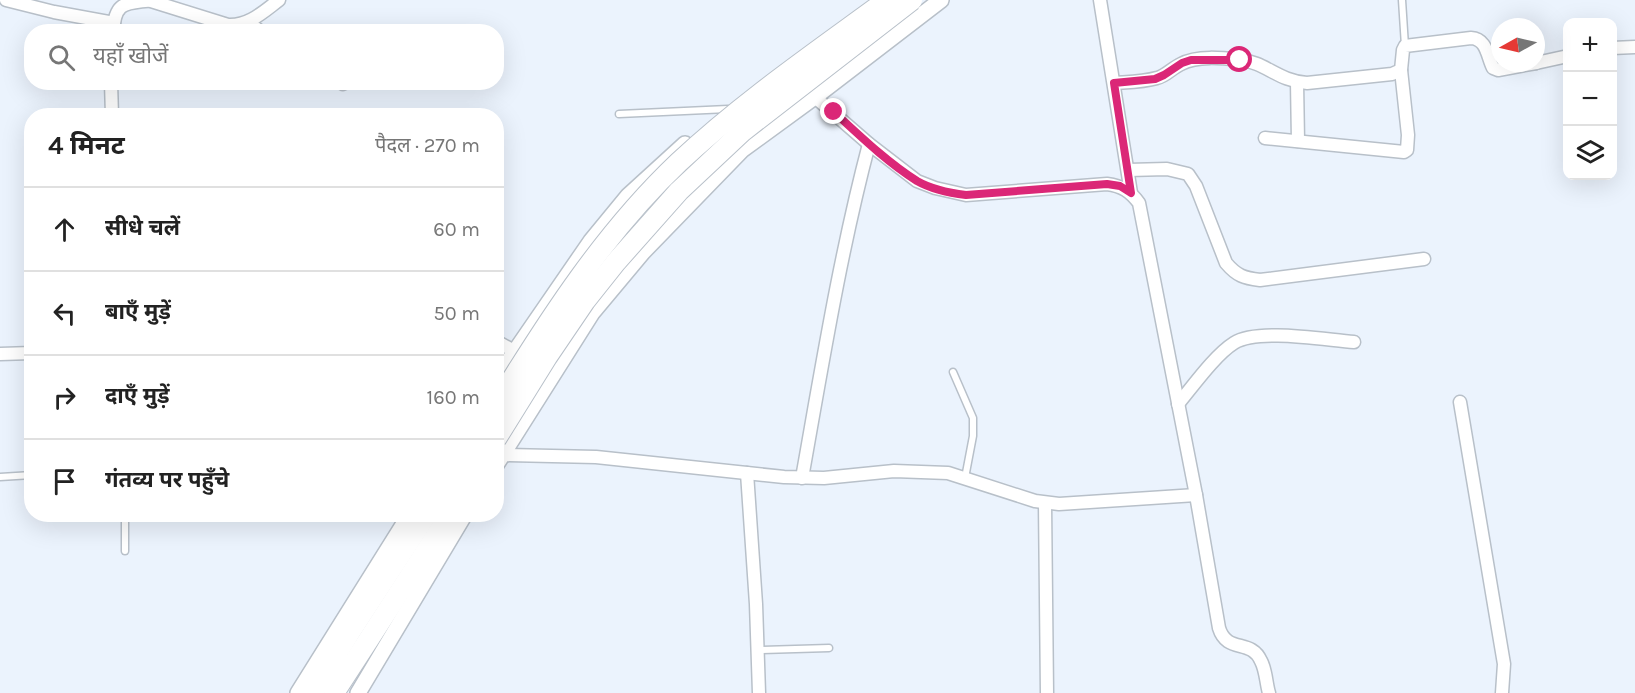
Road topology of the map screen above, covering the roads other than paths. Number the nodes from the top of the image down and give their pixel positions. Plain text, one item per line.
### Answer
1 (6, 0) edge
2 (151, 0) edge
3 (279, 0) edge
4 (871, 0) edge
5 (887, 0) edge
6 (912, 0) edge
7 (941, 0) edge
8 (1100, 0) edge
9 (1402, 0) edge
10 (121, 2) edge
11 (248, 22) junction
12 (101, 24) edge
13 (114, 24) edge
14 (225, 24) edge
15 (242, 24) edge
16 (251, 24) edge
17 (1405, 46) junction
18 (1635, 47) edge
19 (1617, 48) edge
20 (1563, 57) edge
21 (1545, 61) edge
22 (1491, 63) edge
23 (1401, 69) junction
24 (778, 71) junction
25 (1297, 82) junction
26 (1114, 83) junction
27 (111, 90) edge
28 (816, 96) junction
29 (112, 108) edge
30 (728, 108) junction
31 (619, 114) dead end
32 (1265, 138) dead end
33 (1298, 141) junction
34 (869, 144) junction
35 (1128, 170) junction
36 (1131, 193) junction
37 (1424, 259) dead end
38 (1354, 342) dead end
39 (504, 345) edge
40 (514, 351) junction
41 (24, 353) edge
42 (0, 354) edge
43 (504, 367) edge
44 (953, 372) dead end
45 (504, 393) edge
46 (1460, 402) dead end
47 (1178, 404) junction
48 (504, 441) edge
49 (504, 444) edge
50 (504, 453) edge
51 (747, 472) junction
52 (24, 476) edge
53 (0, 477) edge
54 (802, 478) junction
55 (965, 478) junction
56 (1196, 495) junction
57 (1045, 503) junction
58 (125, 522) edge
59 (405, 522) edge
60 (422, 522) edge
61 (445, 522) edge
62 (460, 522) edge
63 (125, 551) dead end
64 (829, 648) dead end
65 (758, 650) junction
66 (298, 693) edge
67 (313, 693) edge
68 (334, 693) edge
69 (358, 693) edge
70 (759, 693) edge
71 (1047, 693) edge
72 (1269, 693) edge
73 (1502, 693) edge

1 - 12 street
2 - 10 street
2 - 14 street
3 - 11 street
4 - 24 street
5 - 45 highway, bridge
6 - 48 highway, bridge
7 - 28 street
8 - 26 street
9 - 17 lane
10 - 13 street
11 - 15 street
11 - 16 street
17 - 22 street
17 - 23 street
18 - 19 street
20 - 21 street
23 - 25 street
23 - 33 street
24 - 28 street
24 - 30 street
25 - 26 street
25 - 33 street
26 - 35 street
27 - 29 street
28 - 34 street
28 - 49 street
30 - 31 lane
30 - 40 street
32 - 33 street
34 - 36 street
34 - 54 street
35 - 36 street
35 - 37 street
36 - 47 street
38 - 47 street
39 - 40 street
40 - 43 street
41 - 42 street
44 - 55 lane
46 - 73 street
47 - 56 street
50 - 51 street
51 - 54 street
51 - 65 street
52 - 53 lane
54 - 55 street
55 - 57 street
56 - 57 street
56 - 72 street
57 - 71 street
58 - 63 lane
59 - 66 street
60 - 67 highway
61 - 68 highway
62 - 69 street
64 - 65 lane
65 - 70 street

